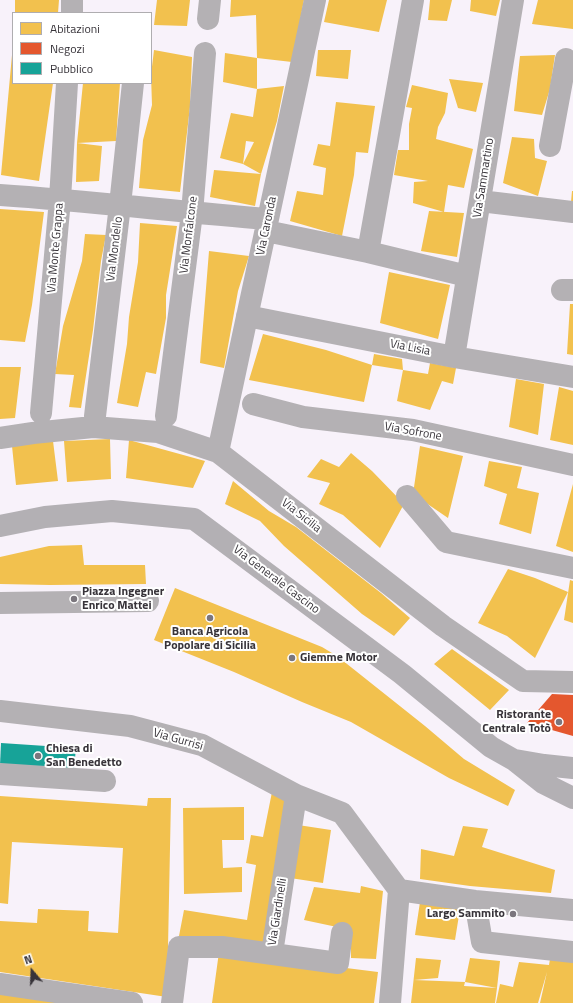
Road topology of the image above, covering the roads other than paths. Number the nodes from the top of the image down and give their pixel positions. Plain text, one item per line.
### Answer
1 (72, 0) edge
2 (315, 0) edge
3 (413, 0) edge
4 (513, 0) edge
5 (72, 12) edge
6 (205, 53) dead end
7 (566, 59) dead end
8 (68, 84) edge
9 (133, 84) edge
10 (565, 113) edge
11 (550, 146) dead end
12 (0, 195) edge
13 (60, 199) junction
14 (480, 201) junction
15 (120, 205) junction
16 (573, 212) edge
17 (192, 213) junction
18 (267, 225) junction
19 (368, 252) junction
20 (467, 276) junction
21 (247, 316) junction
22 (454, 357) junction
23 (573, 377) edge
24 (253, 404) dead end
25 (41, 413) dead end
26 (95, 416) dead end
27 (166, 416) dead end
28 (0, 438) edge
29 (218, 452) junction
30 (573, 465) edge
31 (407, 496) dead end
32 (0, 526) edge
33 (573, 568) edge
34 (148, 601) dead end
35 (0, 603) edge
36 (573, 682) edge
37 (0, 711) edge
38 (514, 760) junction
39 (573, 768) edge
40 (0, 774) edge
41 (104, 781) dead end
42 (296, 795) junction
43 (573, 798) edge
44 (399, 890) junction
45 (475, 901) junction
46 (573, 910) edge
47 (342, 933) dead end
48 (573, 952) edge
49 (272, 953) junction
50 (0, 984) edge
51 (102, 1001) edge
52 (132, 1003) edge
53 (172, 1003) edge
54 (390, 1003) edge

1 - 5 street
2 - 18 street, Via Caronda
3 - 19 street
4 - 14 street, Via Sammartino
6 - 17 street, Via Monfalcone
7 - 10 street
8 - 13 street, Via Monte Grappa
9 - 15 street, Via Mondello
10 - 11 street
12 - 13 street
13 - 15 street
13 - 25 street, Via Monte Grappa
14 - 16 street
14 - 20 street, Via Sammartino
15 - 17 street
15 - 26 street, Via Mondello
17 - 18 street
17 - 27 street, Via Monfalcone
18 - 19 street
18 - 21 street, Via Caronda
19 - 20 street
20 - 22 street, Via Sammartino
21 - 22 street, Via Lisia
21 - 29 street, Via Caronda
22 - 23 street, Via Lisia
24 - 30 street, Via Sofrone
28 - 29 street, Via Sicilia
29 - 36 street, Via Sicilia
31 - 33 street
32 - 38 street, Via Generale Cascino
34 - 35 street
37 - 42 street, Via Gurrisi
38 - 39 street
38 - 43 street
40 - 41 street
42 - 44 street, Via Gurrisi
42 - 49 street, Via Giardinelli
44 - 45 street
44 - 54 street
45 - 46 street
45 - 48 street
47 - 49 street
49 - 53 street, Via Giardinelli
50 - 51 street
51 - 52 street

